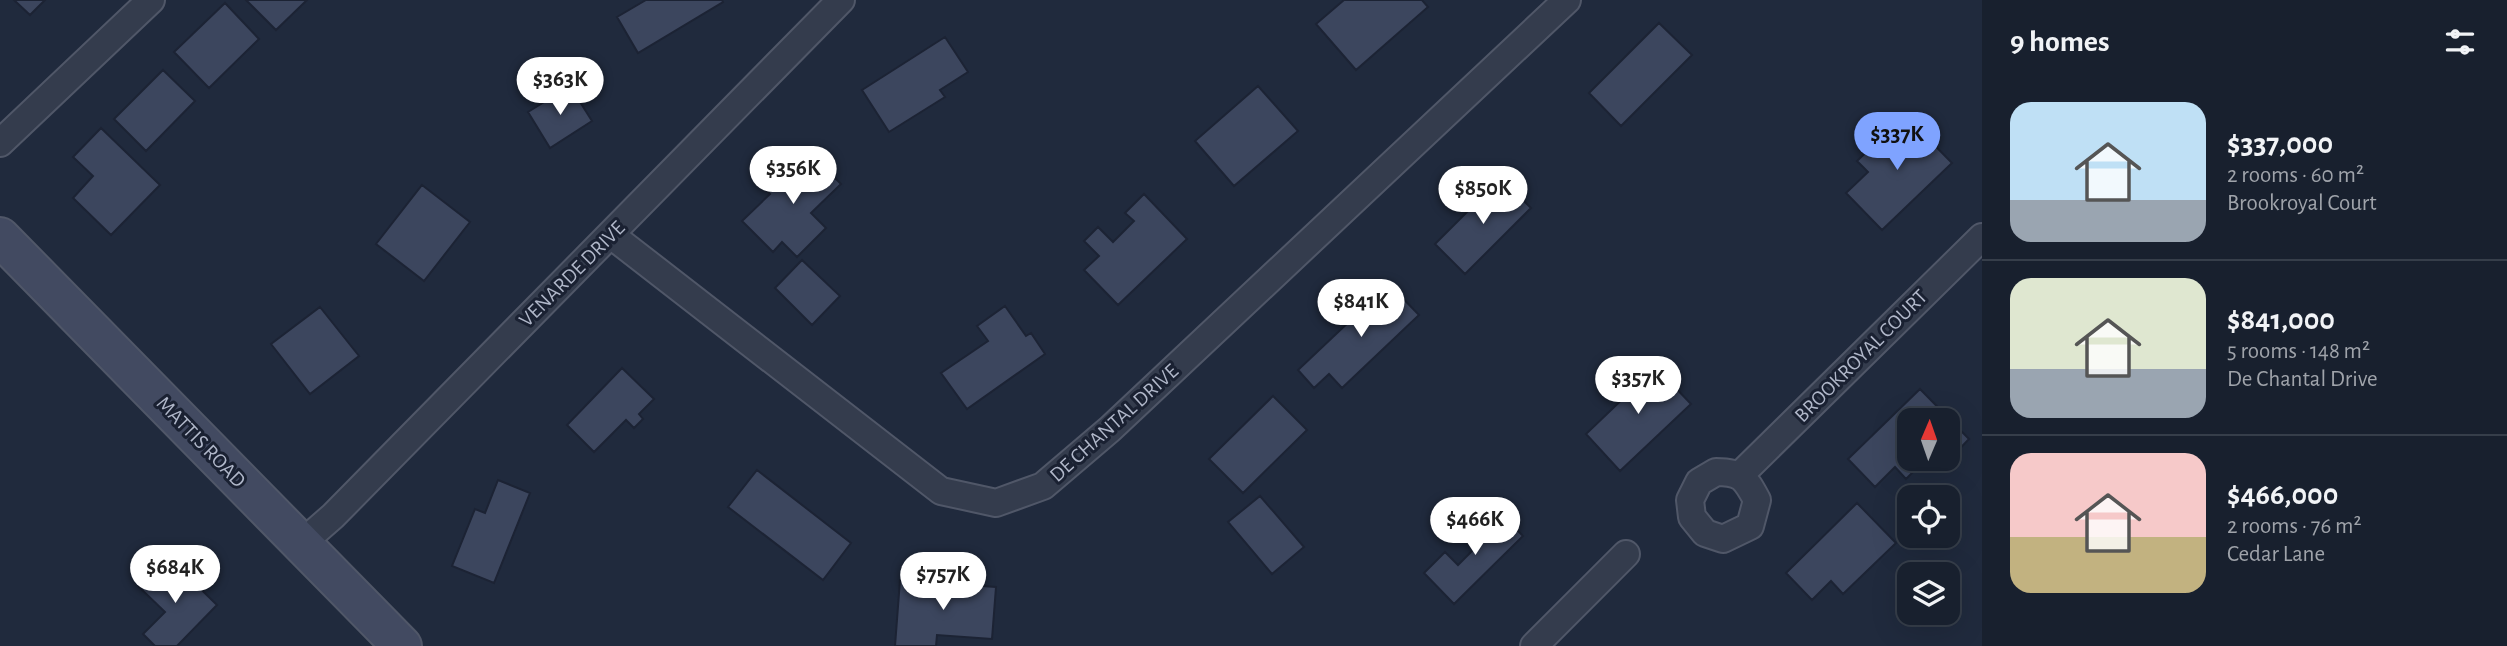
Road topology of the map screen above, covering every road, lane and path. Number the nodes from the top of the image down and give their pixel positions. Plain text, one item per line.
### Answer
1 (151, 0) edge
2 (841, 0) edge
3 (1567, 0) edge
4 (0, 143) edge
5 (611, 235) junction
6 (0, 237) edge
7 (1982, 237) edge
8 (1740, 475) dead end
9 (301, 544) junction
10 (1626, 554) dead end
11 (402, 646) edge
12 (1534, 646) edge

1 - 4 street
2 - 5 street, VENARDE DRIVE
3 - 5 street, DE CHANTAL DRIVE
5 - 9 street, VENARDE DRIVE
6 - 9 main road, MATTIS ROAD
7 - 8 street, BROOKROYAL COURT
9 - 11 main road, MATTIS ROAD
10 - 12 street

